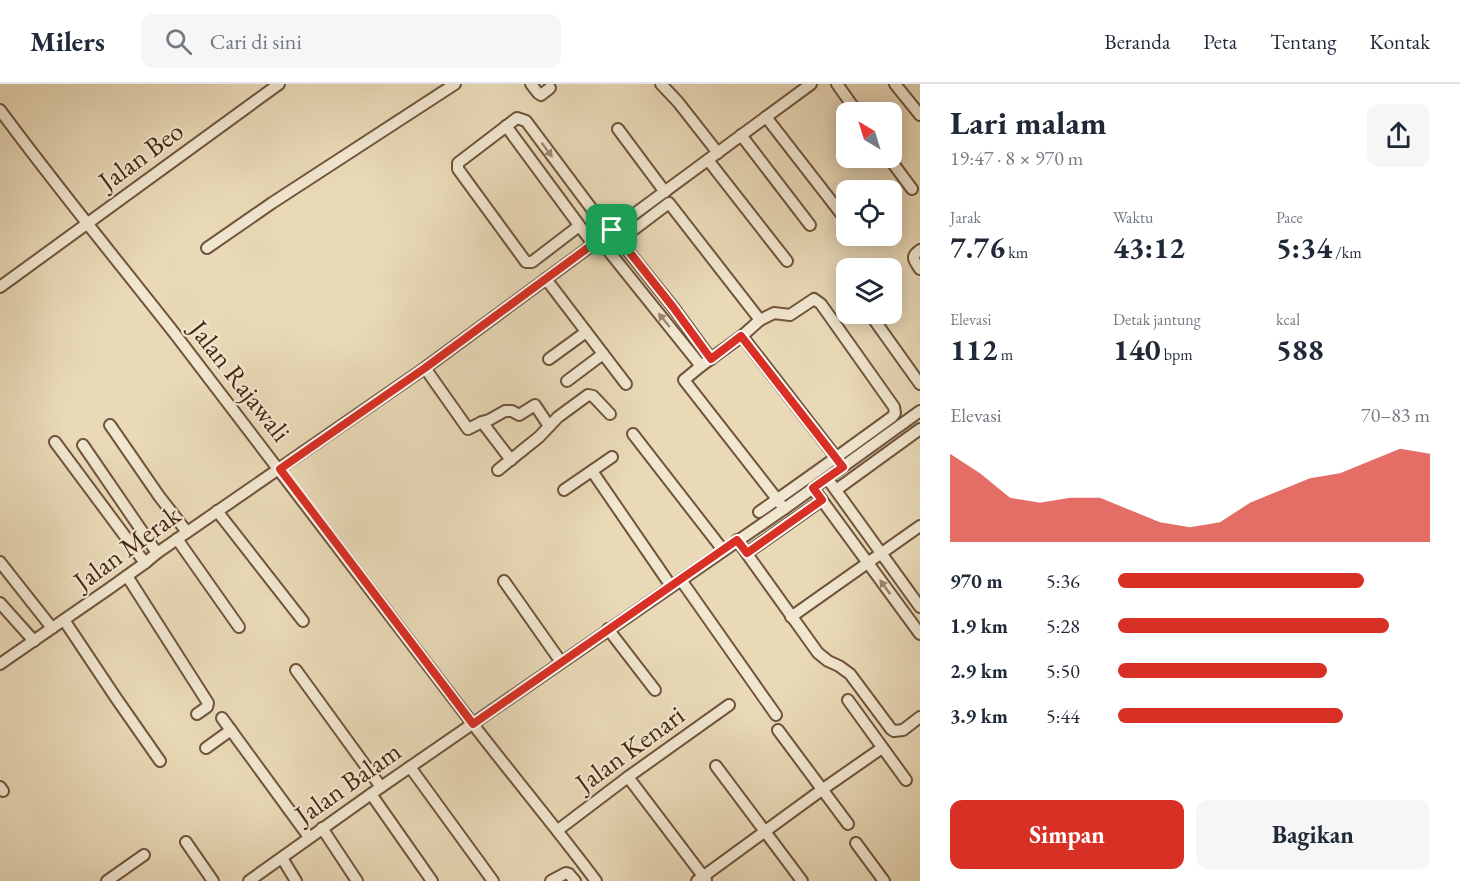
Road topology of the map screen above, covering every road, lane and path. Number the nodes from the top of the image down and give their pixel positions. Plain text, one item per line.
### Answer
1 (279, 84) edge
2 (455, 84) edge
3 (531, 84) edge
4 (661, 84) edge
5 (811, 84) edge
6 (837, 84) edge
7 (895, 84) edge
8 (550, 88) dead end
9 (850, 102) edge
10 (0, 110) edge
11 (920, 115) edge
12 (766, 117) junction
13 (506, 126) junction
14 (618, 129) dead end
15 (741, 135) junction
16 (718, 153) junction
17 (708, 160) junction
18 (897, 168) edge
19 (912, 189) dead end
20 (665, 192) junction
21 (836, 207) edge
22 (87, 222) junction
23 (810, 225) dead end
24 (579, 226) junction
25 (610, 231) junction
26 (620, 240) junction
27 (596, 242) junction
28 (207, 248) dead end
29 (920, 250) edge
30 (788, 261) dead end
31 (920, 269) edge
32 (546, 279) junction
33 (0, 287) edge
34 (760, 320) junction
35 (877, 324) edge
36 (586, 332) junction
37 (741, 336) junction
38 (603, 354) junction
39 (549, 359) dead end
40 (711, 359) junction
41 (701, 366) junction
42 (425, 368) junction
43 (567, 381) dead end
44 (626, 384) dead end
45 (920, 384) edge
46 (920, 411) edge
47 (610, 414) dead end
48 (482, 422) junction
49 (110, 425) dead end
50 (549, 426) junction
51 (920, 429) edge
52 (633, 434) dead end
53 (55, 442) dead end
54 (83, 445) dead end
55 (612, 457) dead end
56 (836, 457) junction
57 (510, 460) junction
58 (843, 467) junction
59 (280, 469) junction
60 (498, 470) dead end
61 (592, 471) junction
62 (827, 478) junction
63 (813, 488) junction
64 (564, 490) dead end
65 (836, 490) junction
66 (777, 499) junction
67 (822, 500) junction
68 (784, 509) junction
69 (218, 511) junction
70 (759, 512) dead end
71 (920, 526) edge
72 (187, 532) junction
73 (177, 539) junction
74 (737, 540) junction
75 (723, 550) junction
76 (157, 553) junction
77 (747, 553) junction
78 (882, 554) junction
79 (0, 562) edge
80 (145, 563) junction
81 (868, 564) junction
82 (127, 576) junction
83 (504, 580) dead end
84 (676, 583) junction
85 (0, 603) edge
86 (920, 607) edge
87 (792, 617) junction
88 (64, 620) junction
89 (303, 621) dead end
90 (239, 627) dead end
91 (52, 628) junction
92 (608, 629) junction
93 (920, 634) edge
94 (34, 641) junction
95 (1, 661) edge
96 (561, 662) junction
97 (296, 670) dead end
98 (655, 690) dead end
99 (848, 700) dead end
100 (729, 705) dead end
101 (197, 714) dead end
102 (776, 715) dead end
103 (920, 717) edge
104 (222, 718) dead end
105 (473, 724) junction
106 (231, 730) junction
107 (778, 730) dead end
108 (206, 748) dead end
109 (882, 748) junction
110 (160, 761) dead end
111 (716, 766) dead end
112 (410, 767) junction
113 (628, 777) junction
114 (906, 780) dead end
115 (381, 787) junction
116 (823, 789) junction
117 (370, 794) junction
118 (848, 824) dead end
119 (322, 828) junction
120 (558, 830) junction
121 (765, 831) junction
122 (309, 837) junction
123 (186, 842) dead end
124 (856, 843) dead end
125 (144, 855) dead end
126 (282, 858) junction
127 (702, 879) edge
128 (107, 881) edge
129 (213, 881) edge
130 (249, 881) edge
131 (296, 881) edge
132 (357, 881) edge
133 (432, 881) edge
134 (493, 881) edge
135 (551, 881) edge
136 (575, 881) edge
137 (596, 881) edge
138 (802, 881) edge
139 (884, 881) edge

1 - 22 street, Jalan Beo
2 - 28 street
3 - 8 street
4 - 16 street
5 - 12 street, Jalan Merak
6 - 9 street
7 - 11 street
10 - 22 street, Jalan Rajawali
12 - 15 street, Jalan Merak
12 - 21 street
13 - 24 street
13 - 24 street
13 -> 25 street
14 - 20 street
15 - 16 street, Jalan Merak
15 - 23 street
16 - 17 street, Jalan Merak
17 - 20 street, Jalan Merak
17 - 30 street
18 - 19 street
20 - 25 street, Jalan Merak
22 - 33 street, Jalan Beo
22 - 59 street, Jalan Rajawali
24 - 27 street
25 - 26 street
25 - 27 street, Jalan Merak
26 - 34 street
26 - 40 street
27 - 32 street, Jalan Merak
41 -> 27 street
29 - 31 street
32 - 36 street
32 - 42 street, Jalan Merak
34 - 37 street
34 - 56 street
35 - 45 street
36 - 38 street
36 - 39 street
37 - 40 street
37 - 56 street
38 - 43 street
38 - 44 street
40 - 41 street
41 - 66 street
42 - 48 street
42 - 59 street, Jalan Merak
46 - 58 street, Jalan Balam
47 - 50 street
48 - 50 street
48 - 57 street
49 - 72 street
50 - 57 street
51 - 65 street
52 - 75 street
53 - 80 street
54 - 76 street
55 - 61 street
56 - 58 street
56 - 66 street
57 - 60 street
58 - 62 street, Jalan Balam
59 - 69 street, Jalan Merak
59 - 105 street, Jalan Rajawali
61 - 64 street
61 - 84 street
62 - 63 street, Jalan Balam
62 - 65 street
63 - 67 street
63 - 68 street, Jalan Balam
65 - 78 street
66 - 68 street
66 - 70 street
67 - 77 street
67 - 81 street
68 - 74 street, Jalan Balam
69 - 72 street, Jalan Merak
69 - 89 street
71 - 78 street
72 - 73 street, Jalan Merak
73 - 76 street, Jalan Merak
73 - 90 street
74 - 75 street, Jalan Balam
74 - 77 street
75 - 84 street, Jalan Balam
76 - 80 street, Jalan Merak
77 - 87 street
78 - 81 street
78 - 86 street
79 - 91 street
80 - 82 street, Jalan Merak
81 - 87 street
93 -> 81 street
82 - 88 street, Jalan Merak
82 - 101 street
83 - 96 street
84 - 92 street, Jalan Balam
84 - 102 street
85 - 94 street
87 - 103 street
88 - 91 street, Jalan Merak
88 - 110 street
91 - 94 street, Jalan Merak
92 - 96 street, Jalan Balam
92 - 98 street
94 - 95 street, Jalan Merak
96 - 105 street, Jalan Balam
97 - 115 street
99 - 109 street
100 - 113 street, Jalan Kenari
104 - 106 street
105 - 112 street, Jalan Balam
105 - 120 street, Jalan Rajawali
106 - 108 street
106 - 122 street
107 - 116 street
109 - 114 street
109 - 116 street
111 - 121 street
112 - 115 street, Jalan Balam
112 - 134 street
113 - 120 street, Jalan Kenari
113 - 127 street
115 - 117 street, Jalan Balam
116 - 118 street
116 - 121 street
117 - 119 street, Jalan Balam
117 - 133 street
119 - 122 street, Jalan Balam
119 - 132 street
120 - 137 street, Jalan Rajawali
121 - 127 street
121 - 138 street
122 - 126 street, Jalan Balam
123 - 129 street
124 - 139 street
125 - 128 street
126 - 130 street, Jalan Balam
126 - 131 street
135 - 136 street

